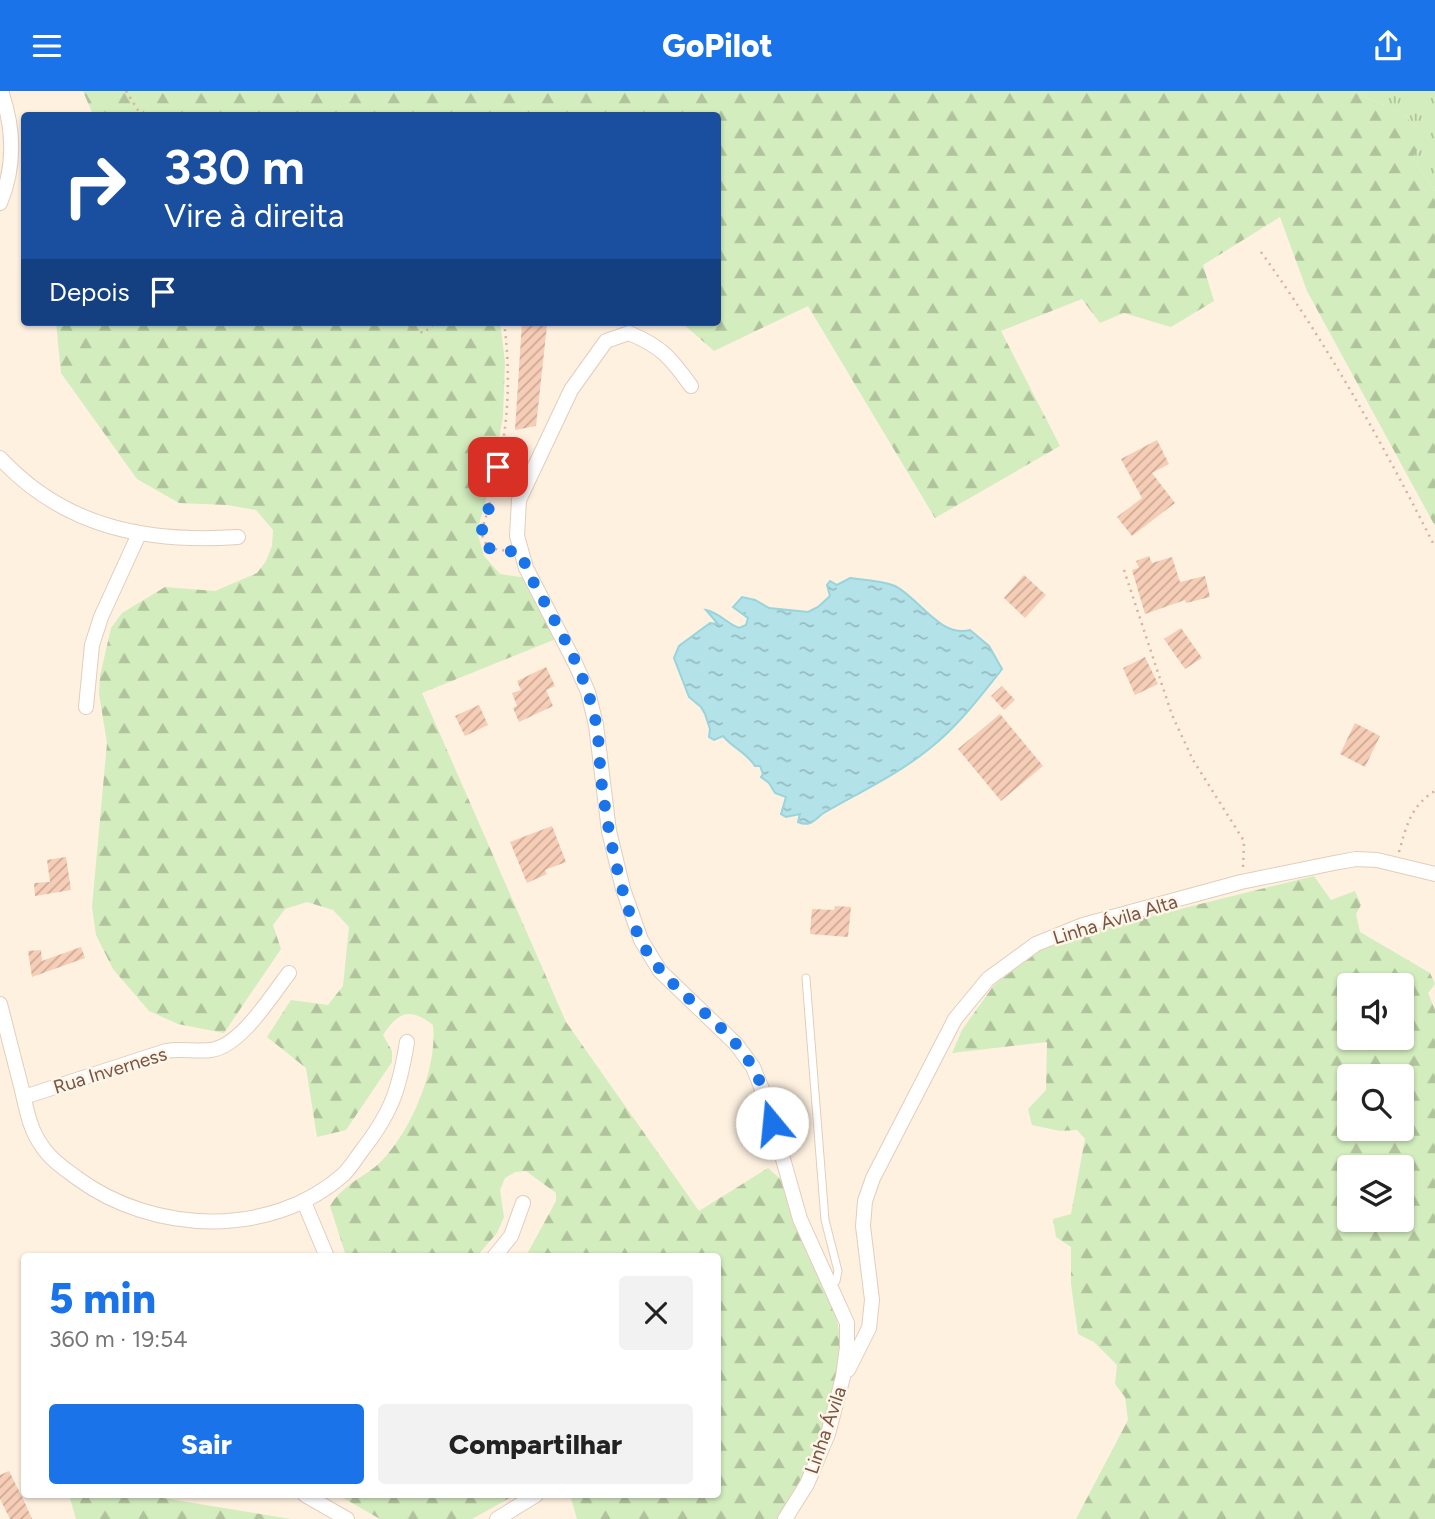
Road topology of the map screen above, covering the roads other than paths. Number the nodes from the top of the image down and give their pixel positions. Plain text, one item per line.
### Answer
1 (1, 91) edge
2 (0, 203) edge
3 (691, 386) dead end
4 (0, 458) edge
5 (139, 534) junction
6 (238, 537) dead end
7 (86, 707) dead end
8 (1435, 874) edge
9 (289, 973) dead end
10 (806, 978) dead end
11 (0, 1004) edge
12 (407, 1042) dead end
13 (23, 1097) junction
14 (304, 1202) junction
15 (523, 1203) dead end
16 (325, 1253) edge
17 (497, 1253) edge
18 (830, 1284) junction
19 (843, 1377) junction
20 (310, 1498) edge
21 (531, 1498) edge
22 (347, 1519) edge
23 (497, 1519) edge
24 (785, 1519) edge

1 - 2 street
3 - 18 street
4 - 5 street
5 - 6 street
5 - 7 street
8 - 19 street, Linha Ávila Alta
9 - 13 street, Rua Inverness
10 - 18 lane
11 - 13 street
12 - 14 street
13 - 14 street
14 - 16 street
15 - 17 street
18 - 19 street
19 - 24 street, Linha Ávila
20 - 22 street
21 - 23 street

